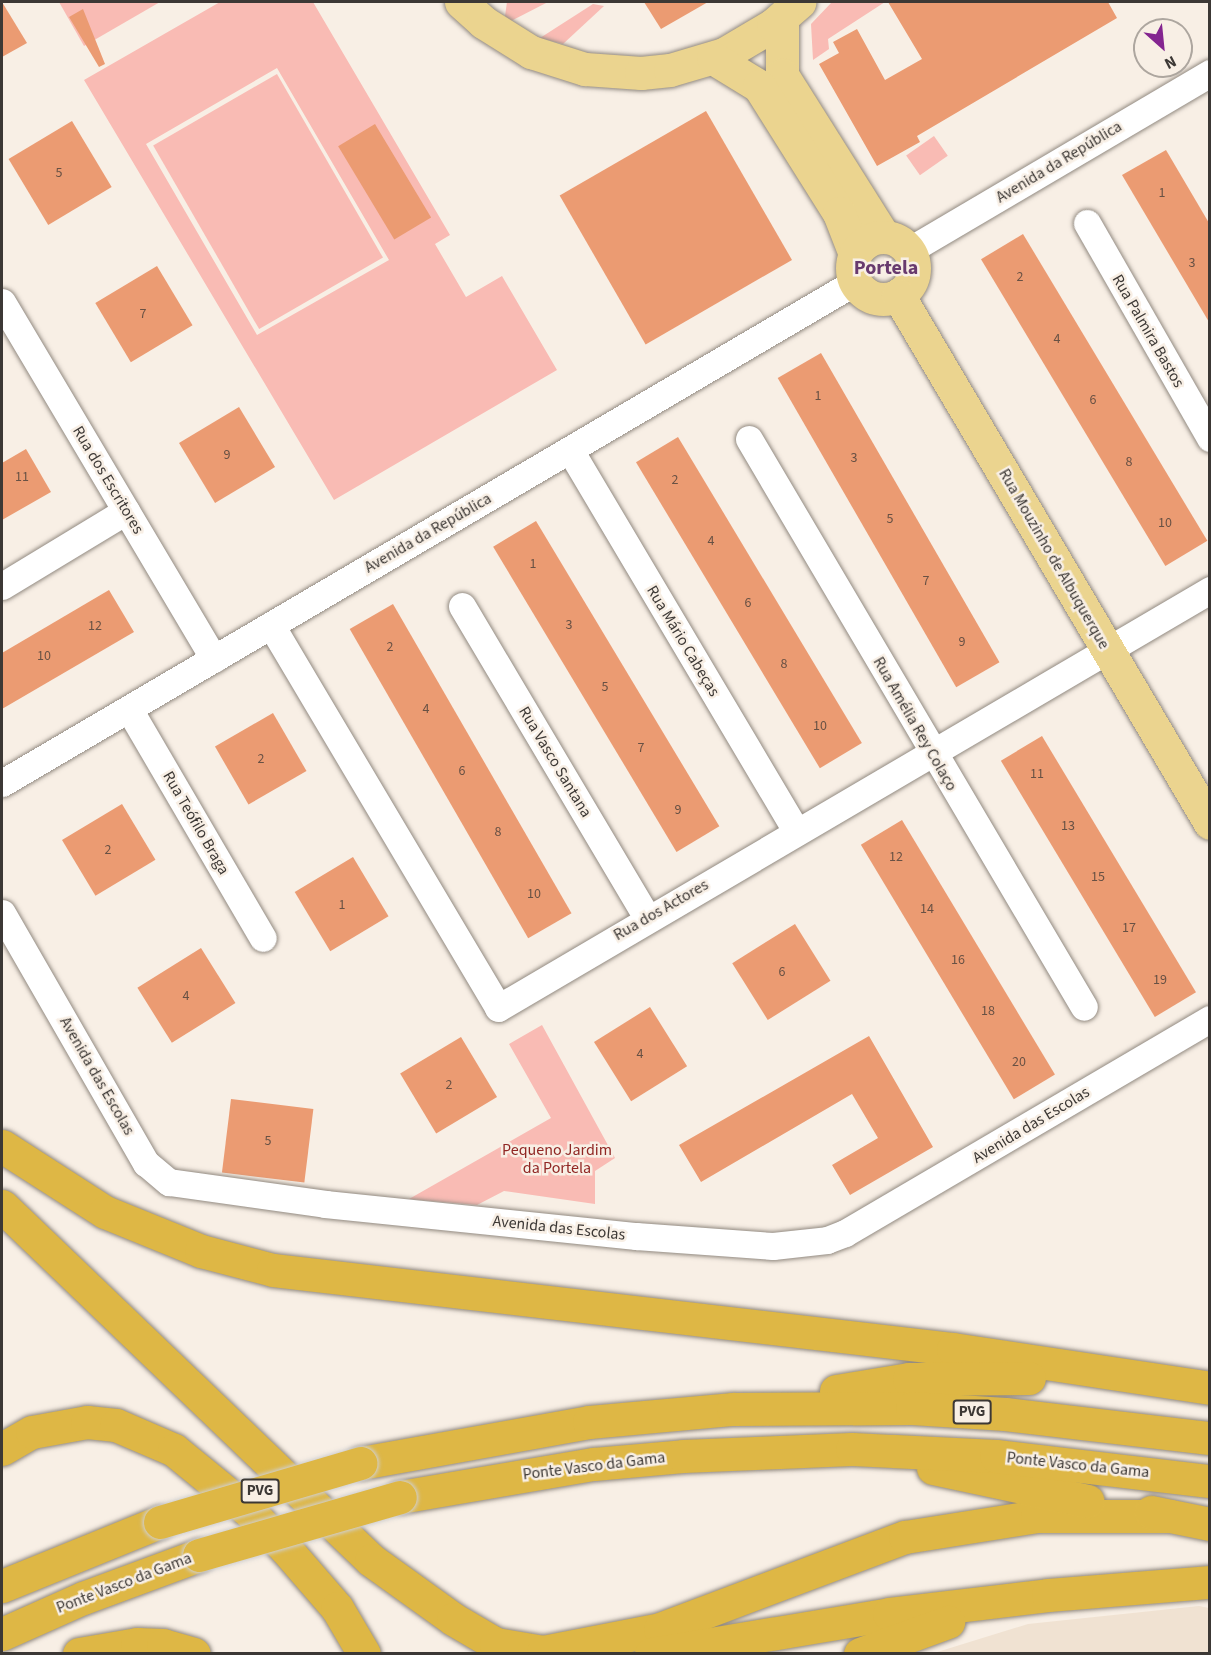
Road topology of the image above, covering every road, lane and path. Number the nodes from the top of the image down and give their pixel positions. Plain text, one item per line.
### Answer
1 (460, 2) edge
2 (790, 10) edge
3 (712, 58) junction
4 (1209, 73) edge
5 (1087, 223) dead end
6 (896, 244) junction
7 (855, 268) junction
8 (898, 295) junction
9 (2, 302) edge
10 (1209, 438) edge
11 (749, 439) dead end
12 (570, 450) junction
13 (126, 512) junction
14 (2, 586) edge
15 (1209, 590) edge
16 (462, 606) dead end
17 (271, 625) junction
18 (1107, 651) junction
19 (214, 659) junction
20 (129, 709) junction
21 (932, 753) junction
22 (2, 783) edge
23 (1209, 823) edge
24 (797, 832) junction
25 (2, 913) edge
26 (647, 917) junction
27 (263, 938) dead end
28 (1084, 1008) dead end
29 (1209, 1019) edge
30 (2, 1146) edge
31 (2, 1206) edge
32 (1133, 1378) junction
33 (1209, 1388) edge
34 (733, 1409) junction
35 (1209, 1438) edge
36 (2, 1449) edge
37 (852, 1449) junction
38 (1209, 1481) edge
39 (1170, 1516) junction
40 (1209, 1524) edge
41 (1209, 1582) edge
42 (2, 1587) edge
43 (1048, 1595) junction
44 (2, 1634) edge
45 (583, 1644) junction
46 (79, 1653) edge
47 (194, 1653) edge
48 (364, 1653) edge
49 (640, 1653) edge
50 (651, 1653) edge
51 (860, 1653) edge

1 - 3 main road
2 - 3 main road
2 - 6 main road
3 - 7 main road
4 - 6 street, Avenida da República
5 - 10 street, Rua Palmira Bastos
6 - 7 main road
6 - 8 main road
7 - 8 main road
7 - 12 street, Avenida da República
8 - 18 main road, Rua Mouzinho de Albuquerque
9 - 13 street, Rua dos Escritores
11 - 21 street, Rua Amélia Rey Colaço
12 - 17 street, Avenida da República
12 - 24 street, Rua Mário Cabeças
13 - 14 street
13 - 19 street, Rua dos Escritores
15 - 18 street, Rua dos Actores
16 - 26 street, Rua Vasco Santana
17 - 19 street, Avenida da República
17 - 26 street, Rua dos Actores
18 - 21 street, Rua dos Actores
18 - 23 main road, Rua Mouzinho de Albuquerque
19 - 20 street, Avenida da República
20 - 22 street, Avenida da República
20 - 27 street, Rua Teófilo Braga
21 - 24 street, Rua dos Actores
21 - 28 street, Rua Amélia Rey Colaço
24 - 26 street, Rua dos Actores
25 - 29 street, Avenida das Escolas
30 - 32 highway
31 - 45 highway
32 - 33 highway
32 - 34 highway
34 - 35 highway, PVG
34 - 42 highway, PVG, bridge
36 - 48 highway
37 - 38 highway, Ponte Vasco da Gama
37 - 39 highway
37 - 44 highway, Ponte Vasco da Gama, bridge
39 - 40 highway
39 - 45 highway
41 - 43 highway
43 - 50 highway
43 - 51 highway
45 - 49 highway
46 - 47 highway

